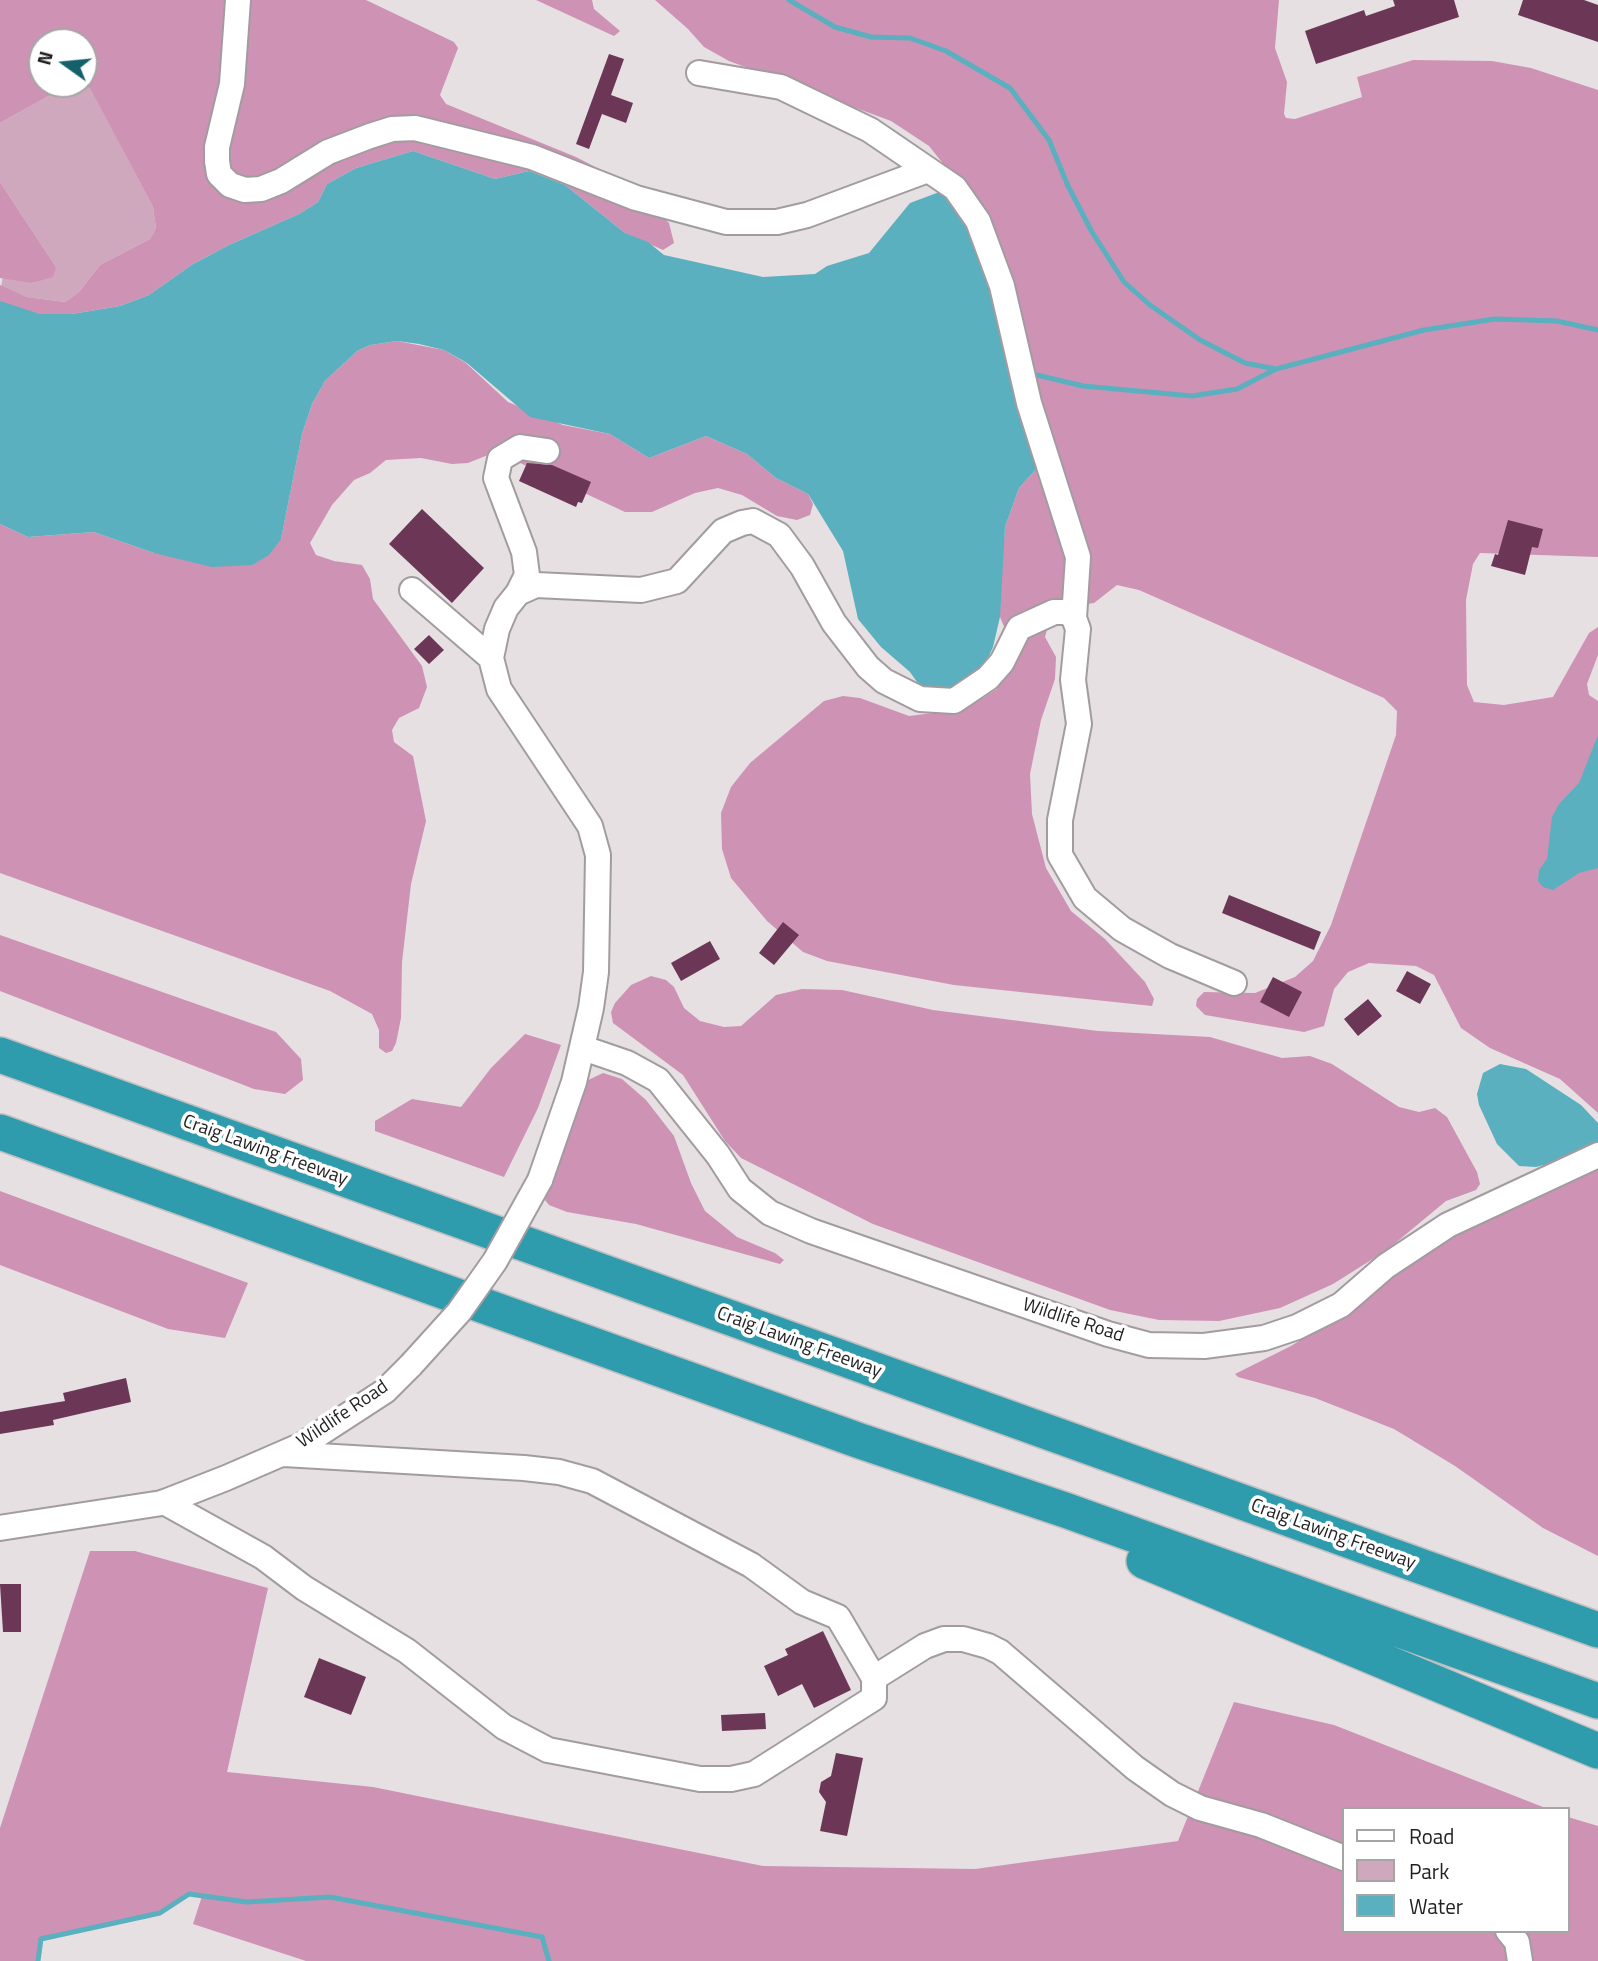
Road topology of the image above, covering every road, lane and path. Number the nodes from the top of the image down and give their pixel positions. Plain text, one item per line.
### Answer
1 (238, 0) edge
2 (699, 73) dead end
3 (928, 170) junction
4 (548, 451) dead end
5 (412, 590) dead end
6 (518, 593) junction
7 (1074, 618) junction
8 (491, 658) junction
9 (1234, 983) dead end
10 (583, 1048) junction
11 (0, 1055) edge
12 (0, 1132) edge
13 (1598, 1155) edge
14 (860, 1441) junction
15 (284, 1454) junction
16 (164, 1502) junction
17 (0, 1528) edge
18 (1598, 1630) edge
19 (874, 1678) junction
20 (1598, 1701) edge
21 (1598, 1751) edge
22 (1342, 1857) edge
23 (1510, 1933) edge
24 (1520, 1961) edge

1 - 3 street
2 - 3 street
3 - 7 street
4 - 6 street
5 - 8 street
6 - 7 street
6 - 8 street
7 - 9 street
8 - 10 street, Wildlife Road
10 - 13 street, Wildlife Road
10 - 15 street, Wildlife Road, bridge
11 - 18 highway, Craig Lawing Freeway
12 - 14 highway
14 - 20 highway
14 - 21 highway
15 - 16 street, Wildlife Road
15 - 19 street
16 - 17 street, Wildlife Road
16 - 19 street
19 - 22 street
23 - 24 street

